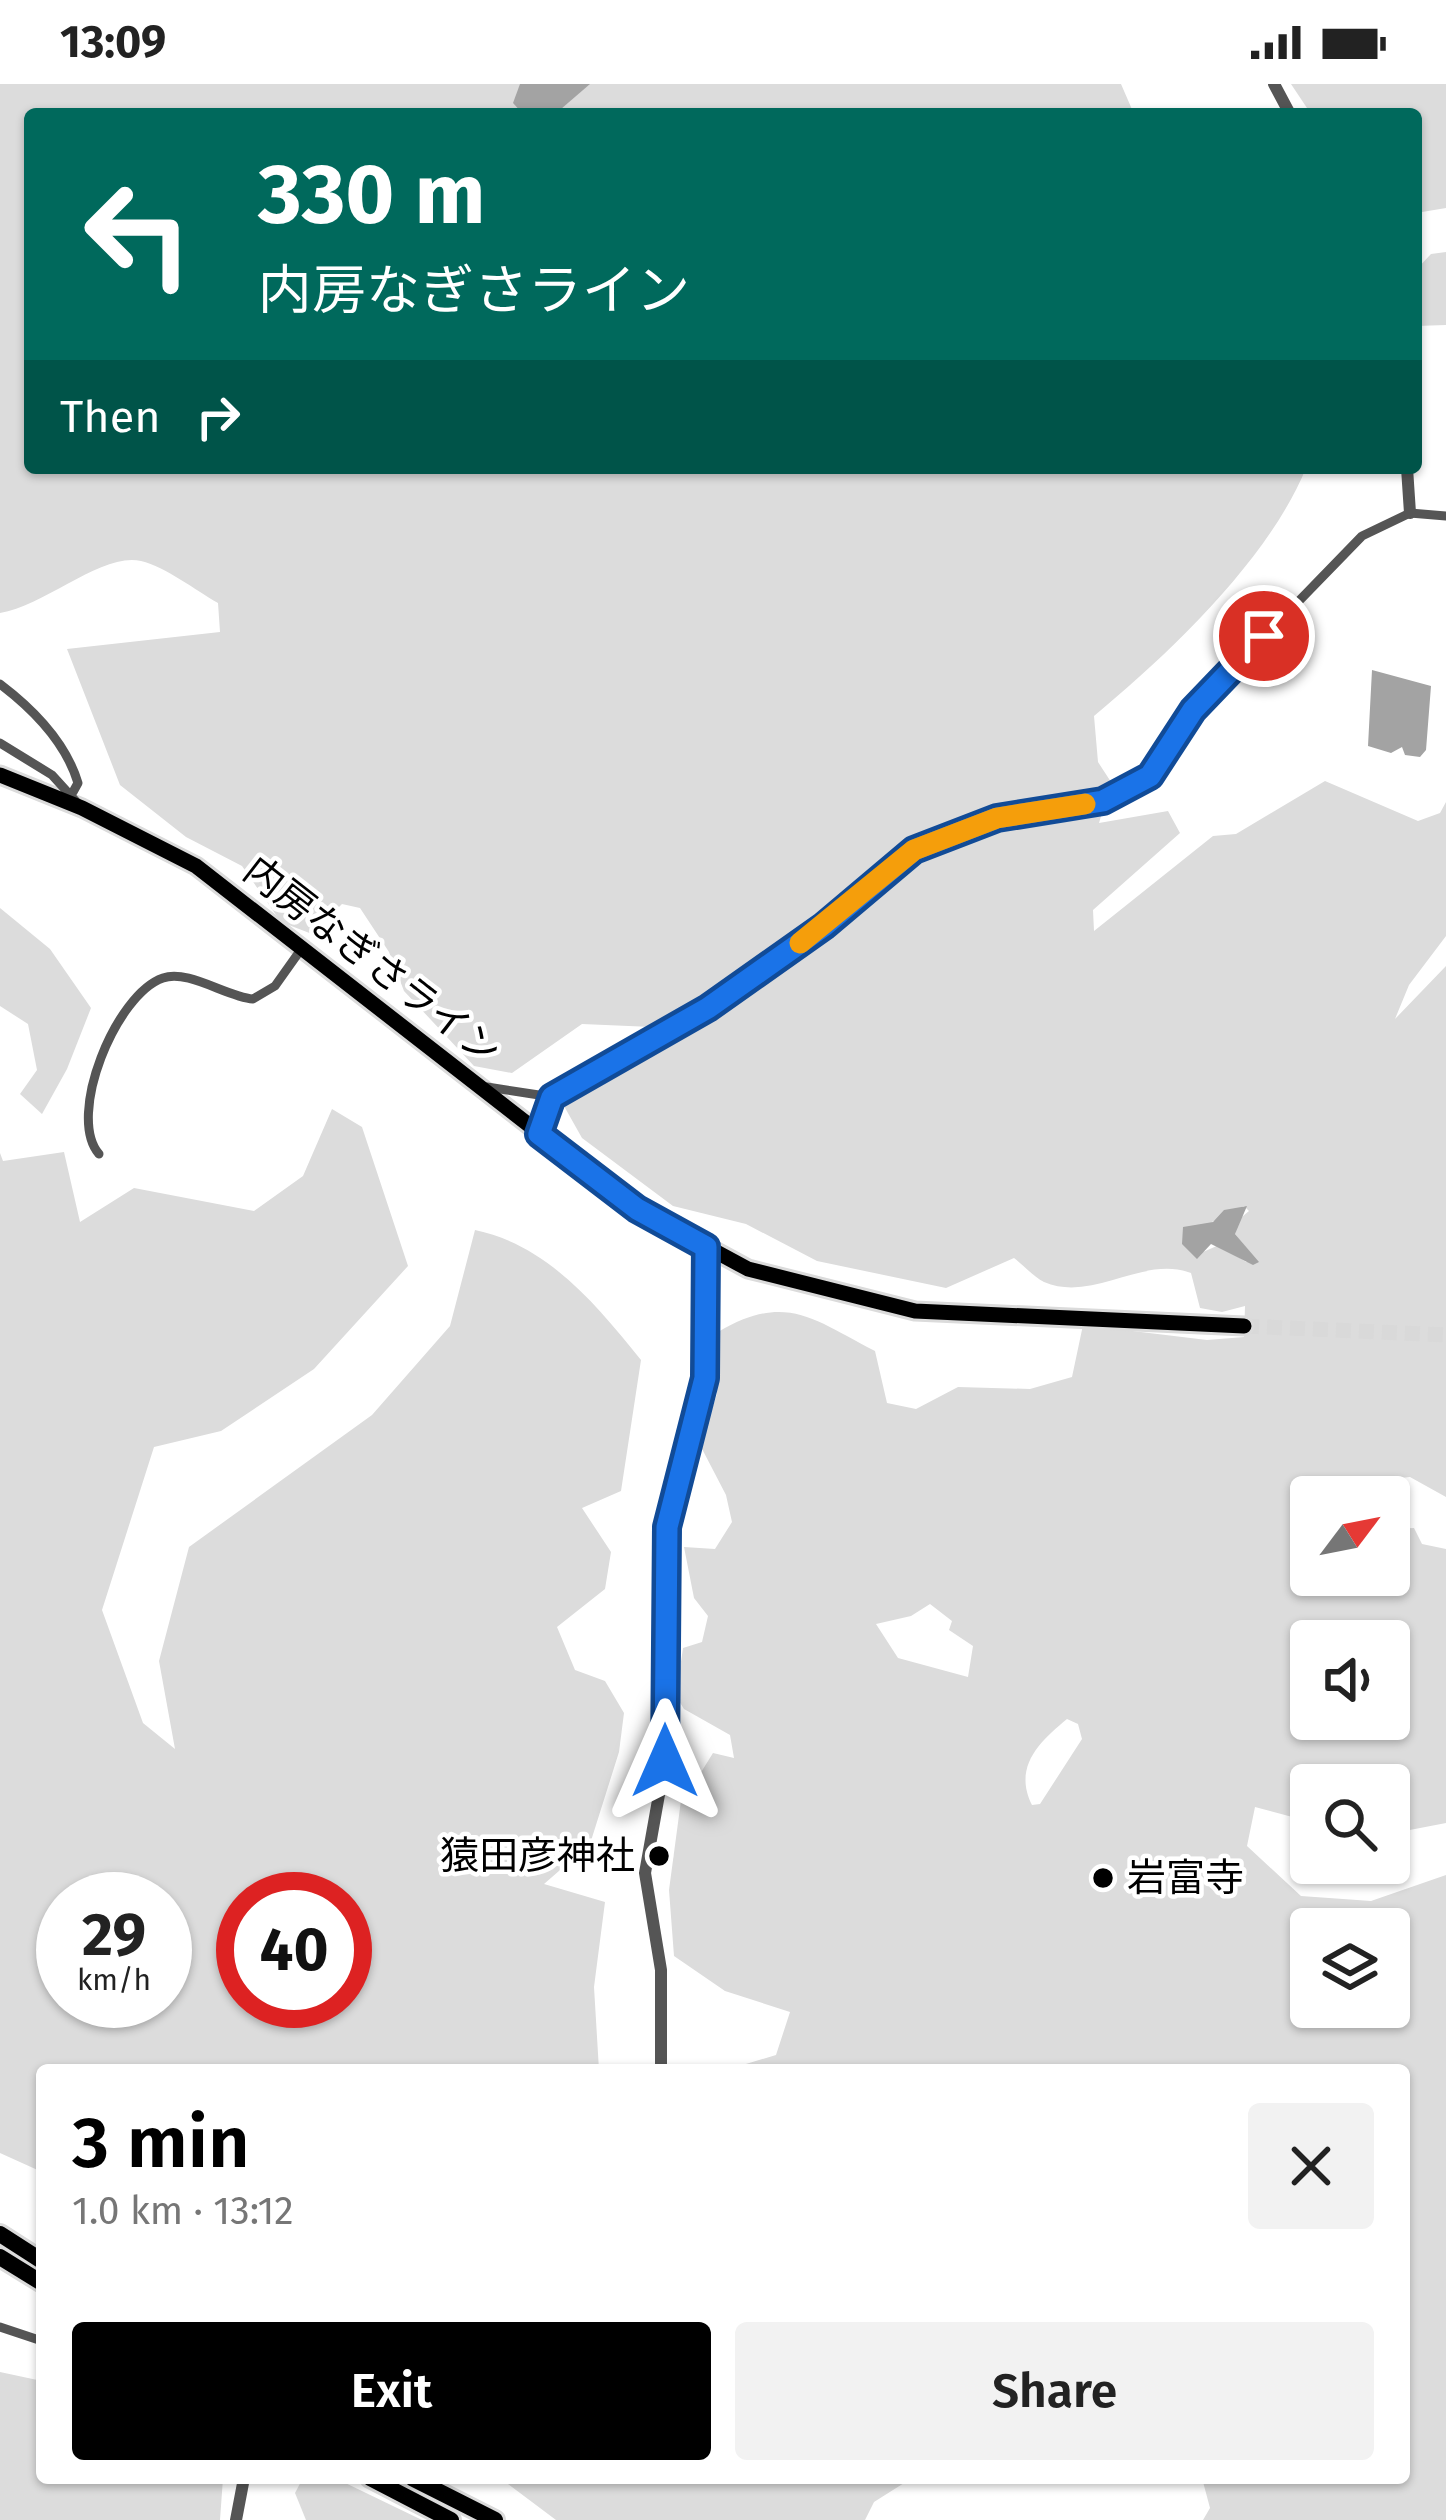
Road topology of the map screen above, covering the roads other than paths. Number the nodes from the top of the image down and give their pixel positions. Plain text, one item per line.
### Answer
1 (1407, 474) edge
2 (1410, 513) junction
3 (1446, 516) edge
4 (0, 684) edge
5 (0, 743) edge
6 (0, 775) edge
7 (73, 792) junction
8 (82, 808) junction
9 (303, 947) junction
10 (478, 1085) junction
11 (552, 1097) junction
12 (539, 1134) junction
13 (99, 1154) dead end
14 (706, 1247) junction
15 (1244, 1326) tunnel mouth
16 (661, 2064) edge
17 (0, 2234) edge
18 (0, 2257) edge
19 (36, 2257) edge
20 (36, 2279) edge
21 (0, 2327) edge
22 (36, 2339) edge
23 (243, 2484) edge
24 (382, 2484) edge
25 (424, 2484) edge
26 (236, 2520) edge
27 (451, 2520) edge
28 (495, 2520) edge

1 - 2 street
2 - 3 street
2 - 11 street
4 - 7 street
5 - 7 street
6 - 8 highway, 内房なぎさライン
7 - 8 street
8 - 9 highway, 内房なぎさライン
9 - 10 highway, 内房なぎさライン
9 - 13 street
10 - 11 street
10 - 12 highway, 内房なぎさライン
11 - 12 street
12 - 14 highway, 内房なぎさライン
14 - 15 highway, 内房なぎさライン
14 - 16 street
17 - 19 highway
18 - 20 highway
21 - 22 street
23 - 26 street
24 - 27 highway
25 - 28 highway

